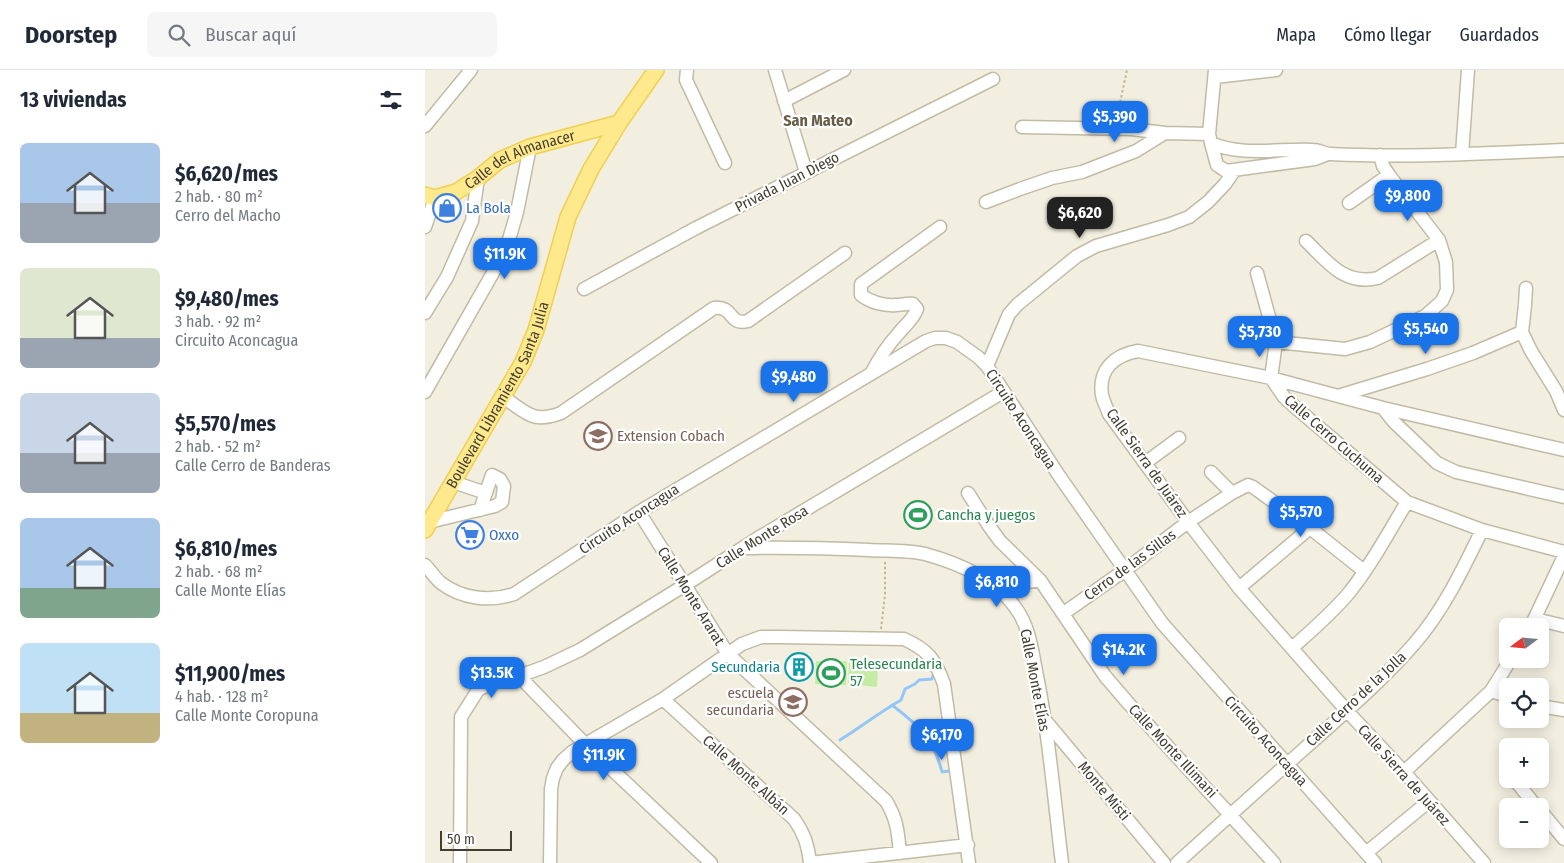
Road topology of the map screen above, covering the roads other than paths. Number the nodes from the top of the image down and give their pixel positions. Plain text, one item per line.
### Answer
1 (471, 70) edge
2 (656, 70) edge
3 (687, 70) edge
4 (775, 70) edge
5 (845, 70) edge
6 (1275, 70) edge
7 (1468, 70) edge
8 (1215, 74) edge
9 (993, 79) dead end
10 (784, 101) junction
11 (619, 123) junction
12 (425, 126) edge
13 (1022, 127) dead end
14 (1165, 134) junction
15 (1210, 138) junction
16 (530, 147) junction
17 (1564, 150) edge
18 (1328, 154) junction
19 (1462, 154) junction
20 (1379, 155) junction
21 (725, 164) dead end
22 (1234, 171) junction
23 (806, 172) junction
24 (1389, 175) junction
25 (478, 178) junction
26 (430, 197) edge
27 (986, 202) dead end
28 (1349, 203) dead end
29 (940, 227) dead end
30 (425, 228) edge
31 (1439, 240) junction
32 (1306, 241) dead end
33 (845, 253) dead end
34 (1257, 273) dead end
35 (1525, 288) dead end
36 (584, 289) dead end
37 (425, 313) edge
38 (1522, 332) junction
39 (1276, 342) junction
40 (987, 366) junction
41 (871, 374) junction
42 (1271, 378) junction
43 (425, 392) edge
44 (1003, 392) junction
45 (1338, 396) junction
46 (503, 397) junction
47 (1383, 408) junction
48 (1564, 410) edge
49 (1179, 438) dead end
50 (1564, 450) edge
51 (1145, 463) junction
52 (1211, 472) dead end
53 (453, 482) junction
54 (486, 493) junction
55 (968, 493) dead end
56 (1232, 493) junction
57 (1564, 497) edge
58 (1407, 502) junction
59 (481, 510) junction
60 (639, 512) junction
61 (1188, 522) junction
62 (427, 526) edge
63 (1310, 528) junction
64 (1482, 530) junction
65 (744, 548) junction
66 (1564, 554) edge
67 (425, 564) edge
68 (1125, 570) junction
69 (1364, 571) junction
70 (1039, 580) junction
71 (685, 585) junction
72 (997, 587) junction
73 (1239, 588) junction
74 (1063, 613) junction
75 (1535, 618) edge
76 (1549, 624) edge
77 (1564, 626) edge
78 (1292, 648) junction
79 (728, 654) junction
80 (1505, 668) edge
81 (519, 676) junction
82 (1491, 690) junction
83 (1499, 693) edge
84 (663, 699) junction
85 (1549, 708) edge
86 (1564, 710) edge
87 (1347, 711) junction
88 (1045, 720) junction
89 (585, 744) junction
90 (1287, 764) junction
91 (1404, 772) junction
92 (1522, 788) edge
93 (1530, 798) edge
94 (1428, 802) junction
95 (1231, 815) junction
96 (1549, 821) edge
97 (1564, 839) edge
98 (968, 846) junction
99 (900, 853) junction
100 (1366, 853) junction
101 (461, 863) edge
102 (550, 863) edge
103 (711, 863) edge
104 (810, 863) edge
105 (969, 863) edge
106 (1062, 863) edge
107 (1164, 863) edge
108 (1177, 863) edge
109 (1274, 863) edge
110 (1375, 863) edge
111 (1484, 863) edge

1 - 12 street
2 - 11 main road, Boulevard Libramiento Santa Julia
3 - 21 street
4 - 10 street
5 - 10 street
6 - 8 street
7 - 19 street
8 - 15 street
9 - 23 street, Privada Juan Diego
10 - 23 street
11 - 16 main road, Calle del Almanacer
11 - 46 main road, Boulevard Libramiento Santa Julia
13 - 14 street
14 - 15 street
14 - 27 street
15 - 18 street
15 - 22 street
16 - 25 main road, Calle del Almanacer
16 - 43 street
17 - 19 street
18 - 20 street
18 - 22 street
19 - 20 street
20 - 24 street
22 - 40 street
23 - 36 street, Privada Juan Diego
24 - 28 street
24 - 31 street
25 - 26 main road, Calle del Almanacer
25 - 37 street
26 - 30 street
29 - 41 street
31 - 32 street
31 - 39 street
33 - 46 street
34 - 39 street
35 - 38 street
38 - 45 street
38 - 48 street
39 - 42 street
40 - 41 street, Circuito Aconcagua
40 - 44 street, Circuito Aconcagua
41 - 60 street, Circuito Aconcagua
42 - 45 street, Calle Sierra de Juárez
42 - 51 street, Calle Sierra de Juárez
42 - 58 street, Calle Cerro Cuchuma
44 - 65 street, Calle Monte Rosa
44 - 68 street, Circuito Aconcagua
45 - 47 street, Calle Sierra de Juárez
46 - 53 main road, Boulevard Libramiento Santa Julia
47 - 50 street, Calle Sierra de Juárez
47 - 57 street
49 - 51 street
51 - 61 street, Calle Sierra de Juárez
52 - 56 street
53 - 54 street
53 - 62 main road, Boulevard Libramiento Santa Julia
54 - 59 street
54 - 59 street
55 - 70 street, Calle Monte Illimani
56 - 61 street, Cerro de las Sillas
56 - 63 street, Cerro de las Sillas
58 - 64 street, Calle Cerro Cuchuma
58 - 69 street
59 - 62 street
60 - 67 street, Circuito Aconcagua
60 - 71 street, Calle Monte Ararat
61 - 68 street, Cerro de las Sillas
61 - 73 street, Calle Sierra de Juárez
63 - 69 street
63 - 73 street
64 - 66 street, Calle Cerro Cuchuma
64 - 87 street, Calle Cerro de la Jolla
65 - 71 street, Calle Monte Rosa
65 - 72 street, Calle Monte Elías
66 - 75 street
68 - 74 street, Cerro de las Sillas
68 - 90 street, Circuito Aconcagua
69 - 78 street
70 - 72 street
70 - 74 street, Calle Monte Illimani
71 - 79 street, Calle Monte Ararat
71 - 81 street, Calle Monte Rosa
72 - 88 street, Calle Monte Elías
73 - 78 street, Calle Sierra de Juárez
74 - 95 street, Calle Monte Illimani
76 - 77 street
78 - 87 street, Calle Sierra de Juárez
79 - 84 street
79 - 98 street
79 - 99 street, Calle Monte Ararat
80 - 82 street
81 - 89 street
81 - 101 street
82 - 83 street
82 - 91 street
84 - 89 street
84 - 104 street, Calle Monte Albán
85 - 86 street
87 - 90 street, Calle Cerro de la Jolla
87 - 91 street, Calle Sierra de Juárez
88 - 106 street, Calle Monte Elías
88 - 107 street, Monte Misti
89 - 102 street
89 - 103 street
90 - 95 street, Calle Cerro de la Jolla
90 - 100 street, Circuito Aconcagua
91 - 94 street, Calle Sierra de Juárez
92 - 93 street
94 - 100 street
94 - 111 street, Calle Sierra de Juárez
95 - 108 street, Calle Cerro de la Jolla
95 - 109 street, Calle Monte Illimani
96 - 97 street
98 - 99 street
98 - 105 street
99 - 104 street
100 - 110 street, Circuito Aconcagua

